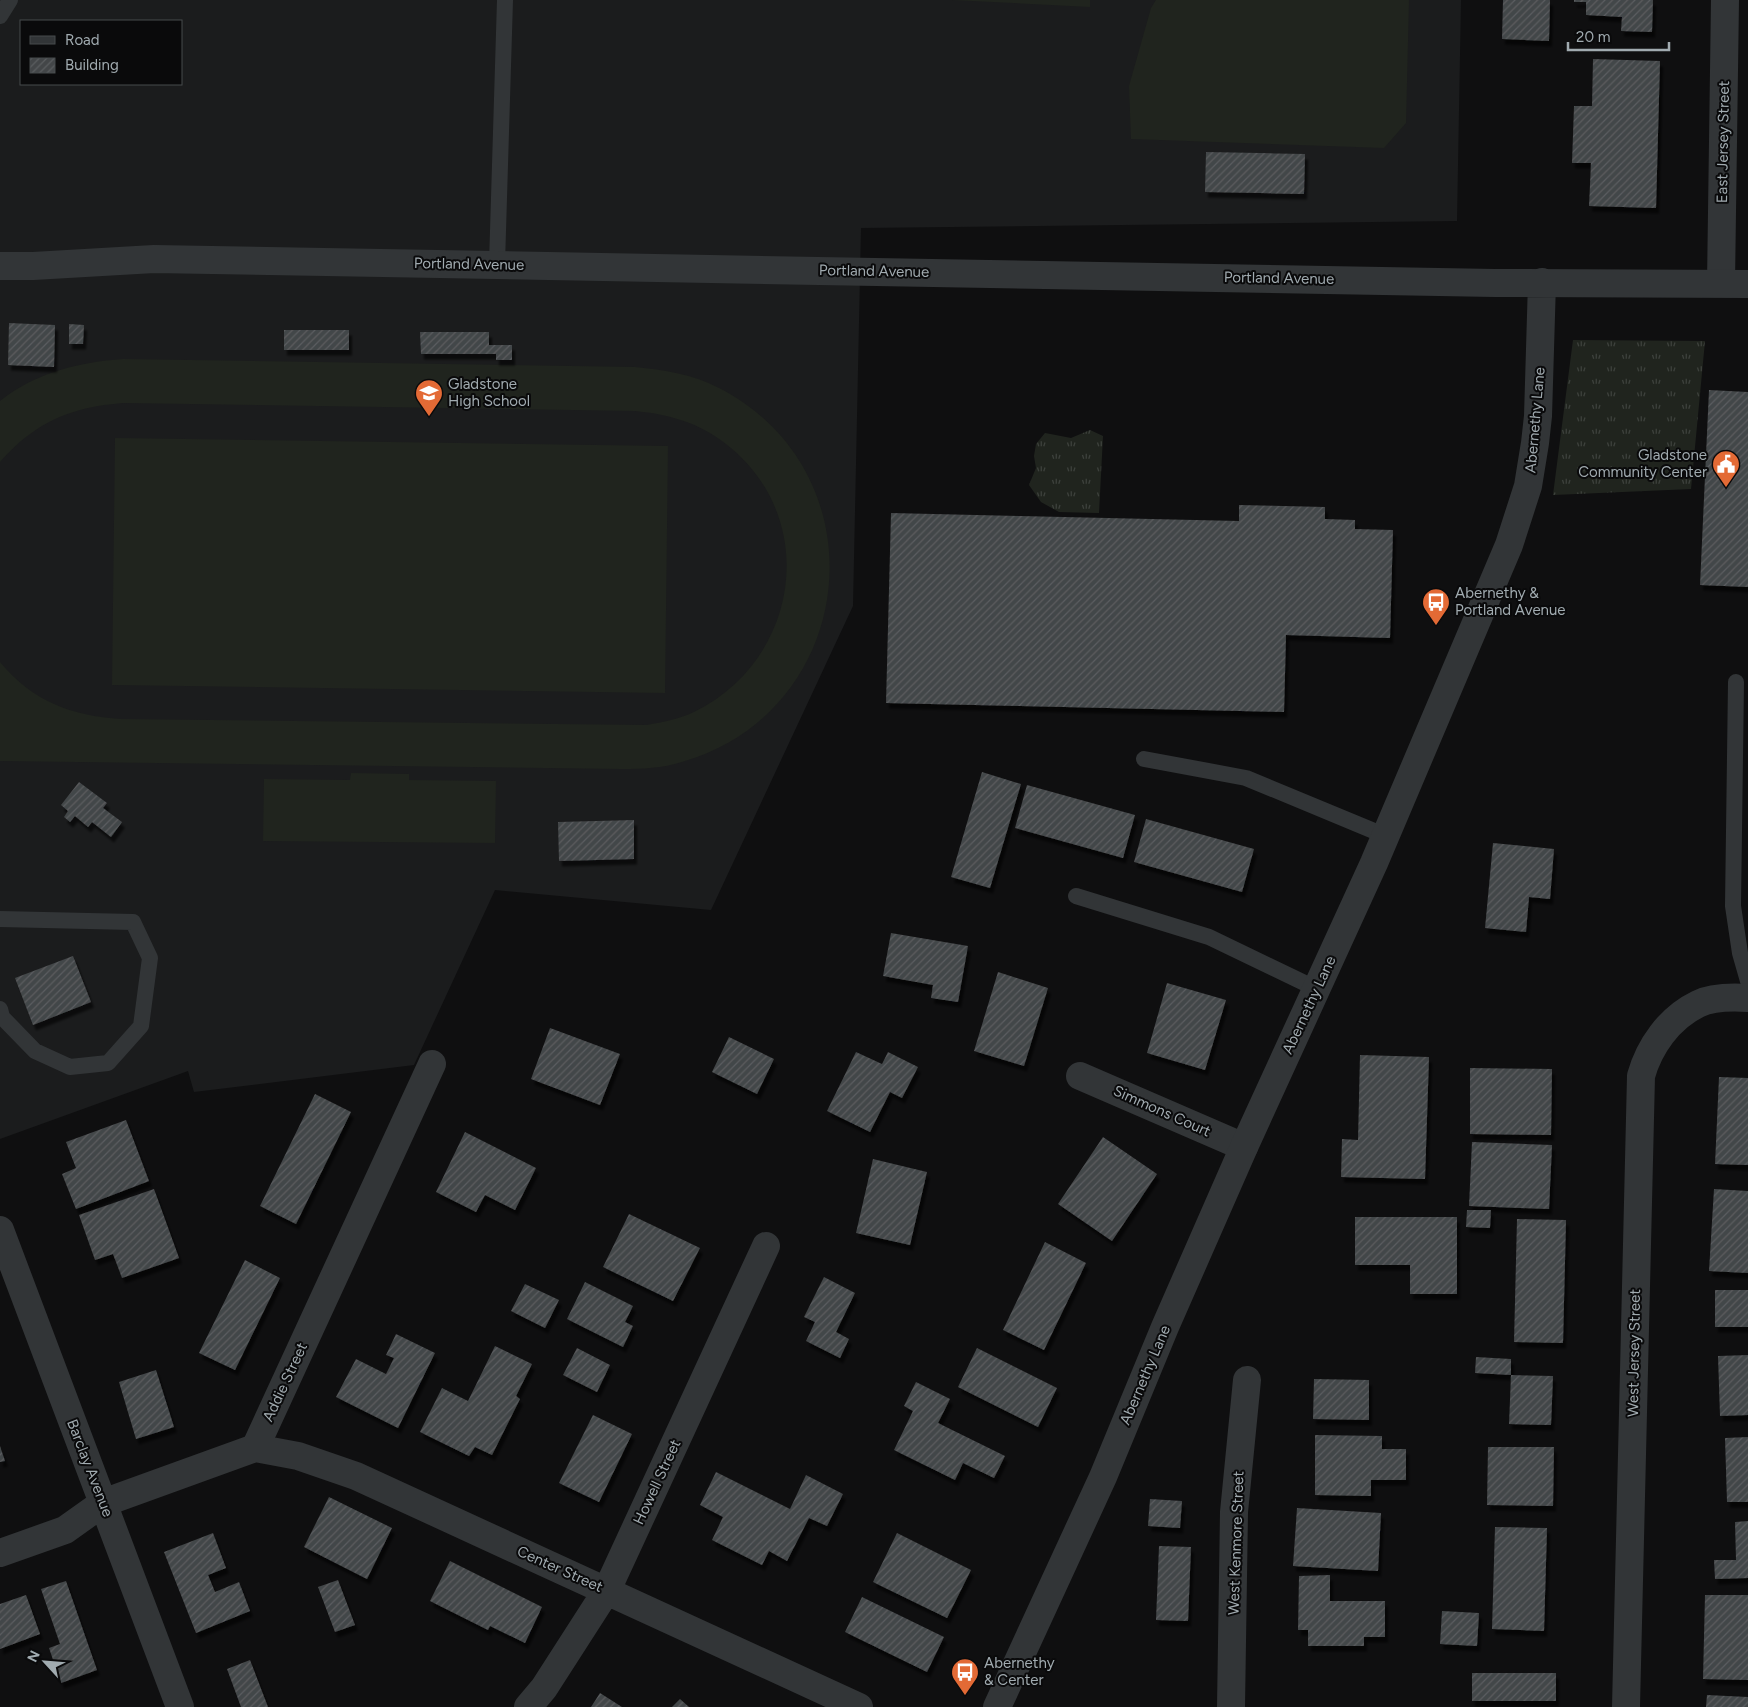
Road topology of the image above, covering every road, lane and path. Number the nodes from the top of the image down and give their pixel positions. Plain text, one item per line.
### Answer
1 (10, 0) edge
2 (505, 0) edge
3 (1725, 0) edge
4 (0, 16) edge
5 (497, 264) junction
6 (0, 266) edge
7 (1542, 282) junction
8 (1721, 284) junction
9 (1748, 284) edge
10 (1736, 682) dead end
11 (1144, 759) dead end
12 (1386, 836) junction
13 (1076, 896) dead end
14 (0, 919) edge
15 (1748, 981) edge
16 (1317, 989) junction
17 (1748, 998) edge
18 (0, 1009) edge
19 (432, 1064) dead end
20 (1080, 1076) dead end
21 (1244, 1147) junction
22 (0, 1230) edge
23 (766, 1246) dead end
24 (1246, 1380) dead end
25 (255, 1448) junction
26 (102, 1503) junction
27 (0, 1553) edge
28 (607, 1590) junction
29 (180, 1707) edge
30 (528, 1707) edge
31 (859, 1707) edge
32 (997, 1707) edge
33 (1231, 1707) edge
34 (1626, 1707) edge

1 - 4 lane
2 - 5 lane
3 - 8 street, East Jersey Street
5 - 6 street, Portland Avenue
5 - 7 street, Portland Avenue
7 - 8 street, Portland Avenue
7 - 12 street, Abernethy Lane
8 - 9 street, Portland Avenue
10 - 15 lane
11 - 12 lane
12 - 16 street, Abernethy Lane
13 - 16 lane
14 - 18 lane
16 - 21 street, Abernethy Lane
17 - 34 street, West Jersey Street
19 - 25 street, Addie Street
20 - 21 street, Simmons Court
21 - 32 street, Abernethy Lane
22 - 26 street, Barclay Avenue
23 - 28 street, Howell Street
24 - 33 street, West Kenmore Street
25 - 26 street
25 - 28 street, Center Street
26 - 27 street
26 - 29 street, Barclay Avenue
28 - 30 street, Howell Street
28 - 31 street, Center Street

